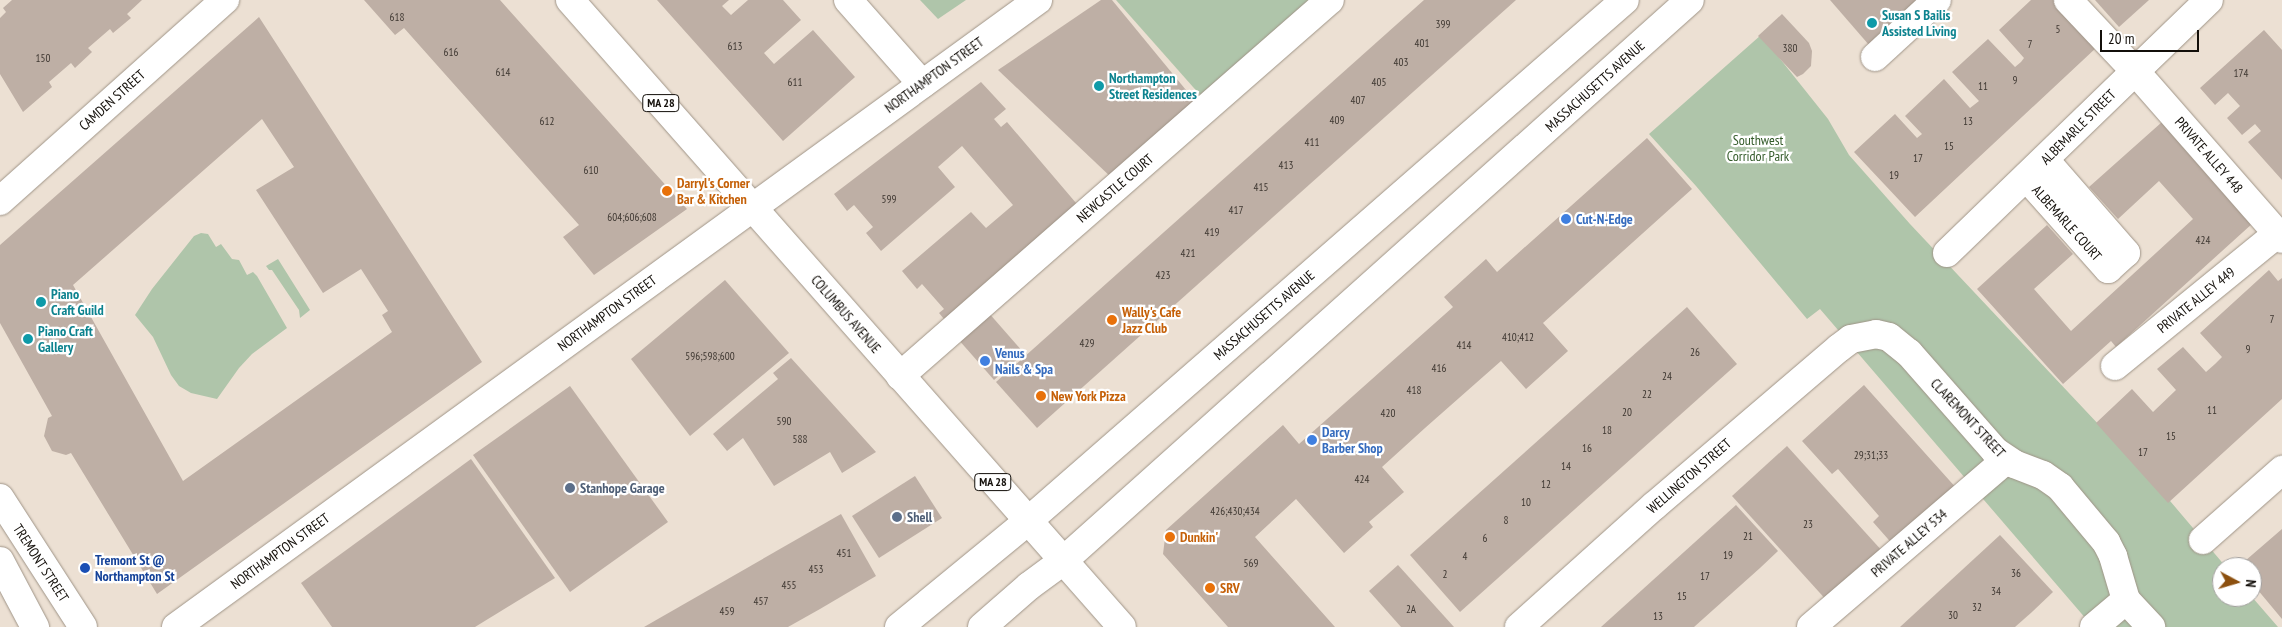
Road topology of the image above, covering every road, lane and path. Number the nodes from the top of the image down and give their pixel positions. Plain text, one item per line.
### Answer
1 (224, 0) edge
2 (570, 0) edge
3 (848, 0) edge
4 (1038, 0) edge
5 (1330, 0) edge
6 (1625, 0) edge
7 (1690, 0) edge
8 (1937, 0) edge
9 (2068, 0) edge
10 (2209, 0) edge
11 (1874, 57) dead end
12 (2135, 71) junction
13 (922, 84) junction
14 (0, 201) edge
15 (752, 207) junction
16 (2280, 236) edge
17 (1947, 253) dead end
18 (1865, 335) joint
19 (2114, 366) dead end
20 (900, 376) junction
21 (2006, 460) junction
22 (2282, 470) edge
23 (0, 498) edge
24 (1028, 521) junction
25 (2203, 540) dead end
26 (1063, 560) junction
27 (0, 561) edge
28 (2126, 600) junction
29 (35, 627) edge
30 (83, 627) edge
31 (176, 627) edge
32 (899, 627) edge
33 (982, 627) edge
34 (1122, 627) edge
35 (1519, 627) edge
36 (1811, 627) edge
37 (2094, 627) edge
38 (2151, 627) edge

1 - 14 street, CAMDEN STREET
2 - 15 street, COLUMBUS AVENUE / MA 28
3 - 13 street
4 - 13 street, NORTHAMPTON STREET
5 - 20 street, NEWCASTLE COURT
6 - 24 street, MASSACHUSETTS AVENUE
7 - 26 street, MASSACHUSETTS AVENUE
8 - 11 street
9 - 12 street, PRIVATE ALLEY 448
10 - 12 street, ALBEMARLE STREET
12 - 16 street, PRIVATE ALLEY 448
12 - 17 street, ALBEMARLE STREET
13 - 15 street, NORTHAMPTON STREET
15 - 20 street, COLUMBUS AVENUE / MA 28
15 - 31 street, NORTHAMPTON STREET
16 - 19 street, PRIVATE ALLEY 449
18 - 21 street, CLAREMONT STREET
18 - 35 street, WELLINGTON STREET
20 - 24 street, COLUMBUS AVENUE / MA 28
21 - 28 street, CLAREMONT STREET
21 - 36 street, PRIVATE ALLEY 534
22 - 25 street
23 - 30 street, TREMONT STREET
24 - 26 street, COLUMBUS AVENUE / MA 28
24 - 32 street, MASSACHUSETTS AVENUE
26 - 33 street, MASSACHUSETTS AVENUE
26 - 34 street, COLUMBUS AVENUE / MA 28
27 - 29 street
28 - 37 street
28 - 38 street, CLAREMONT STREET

